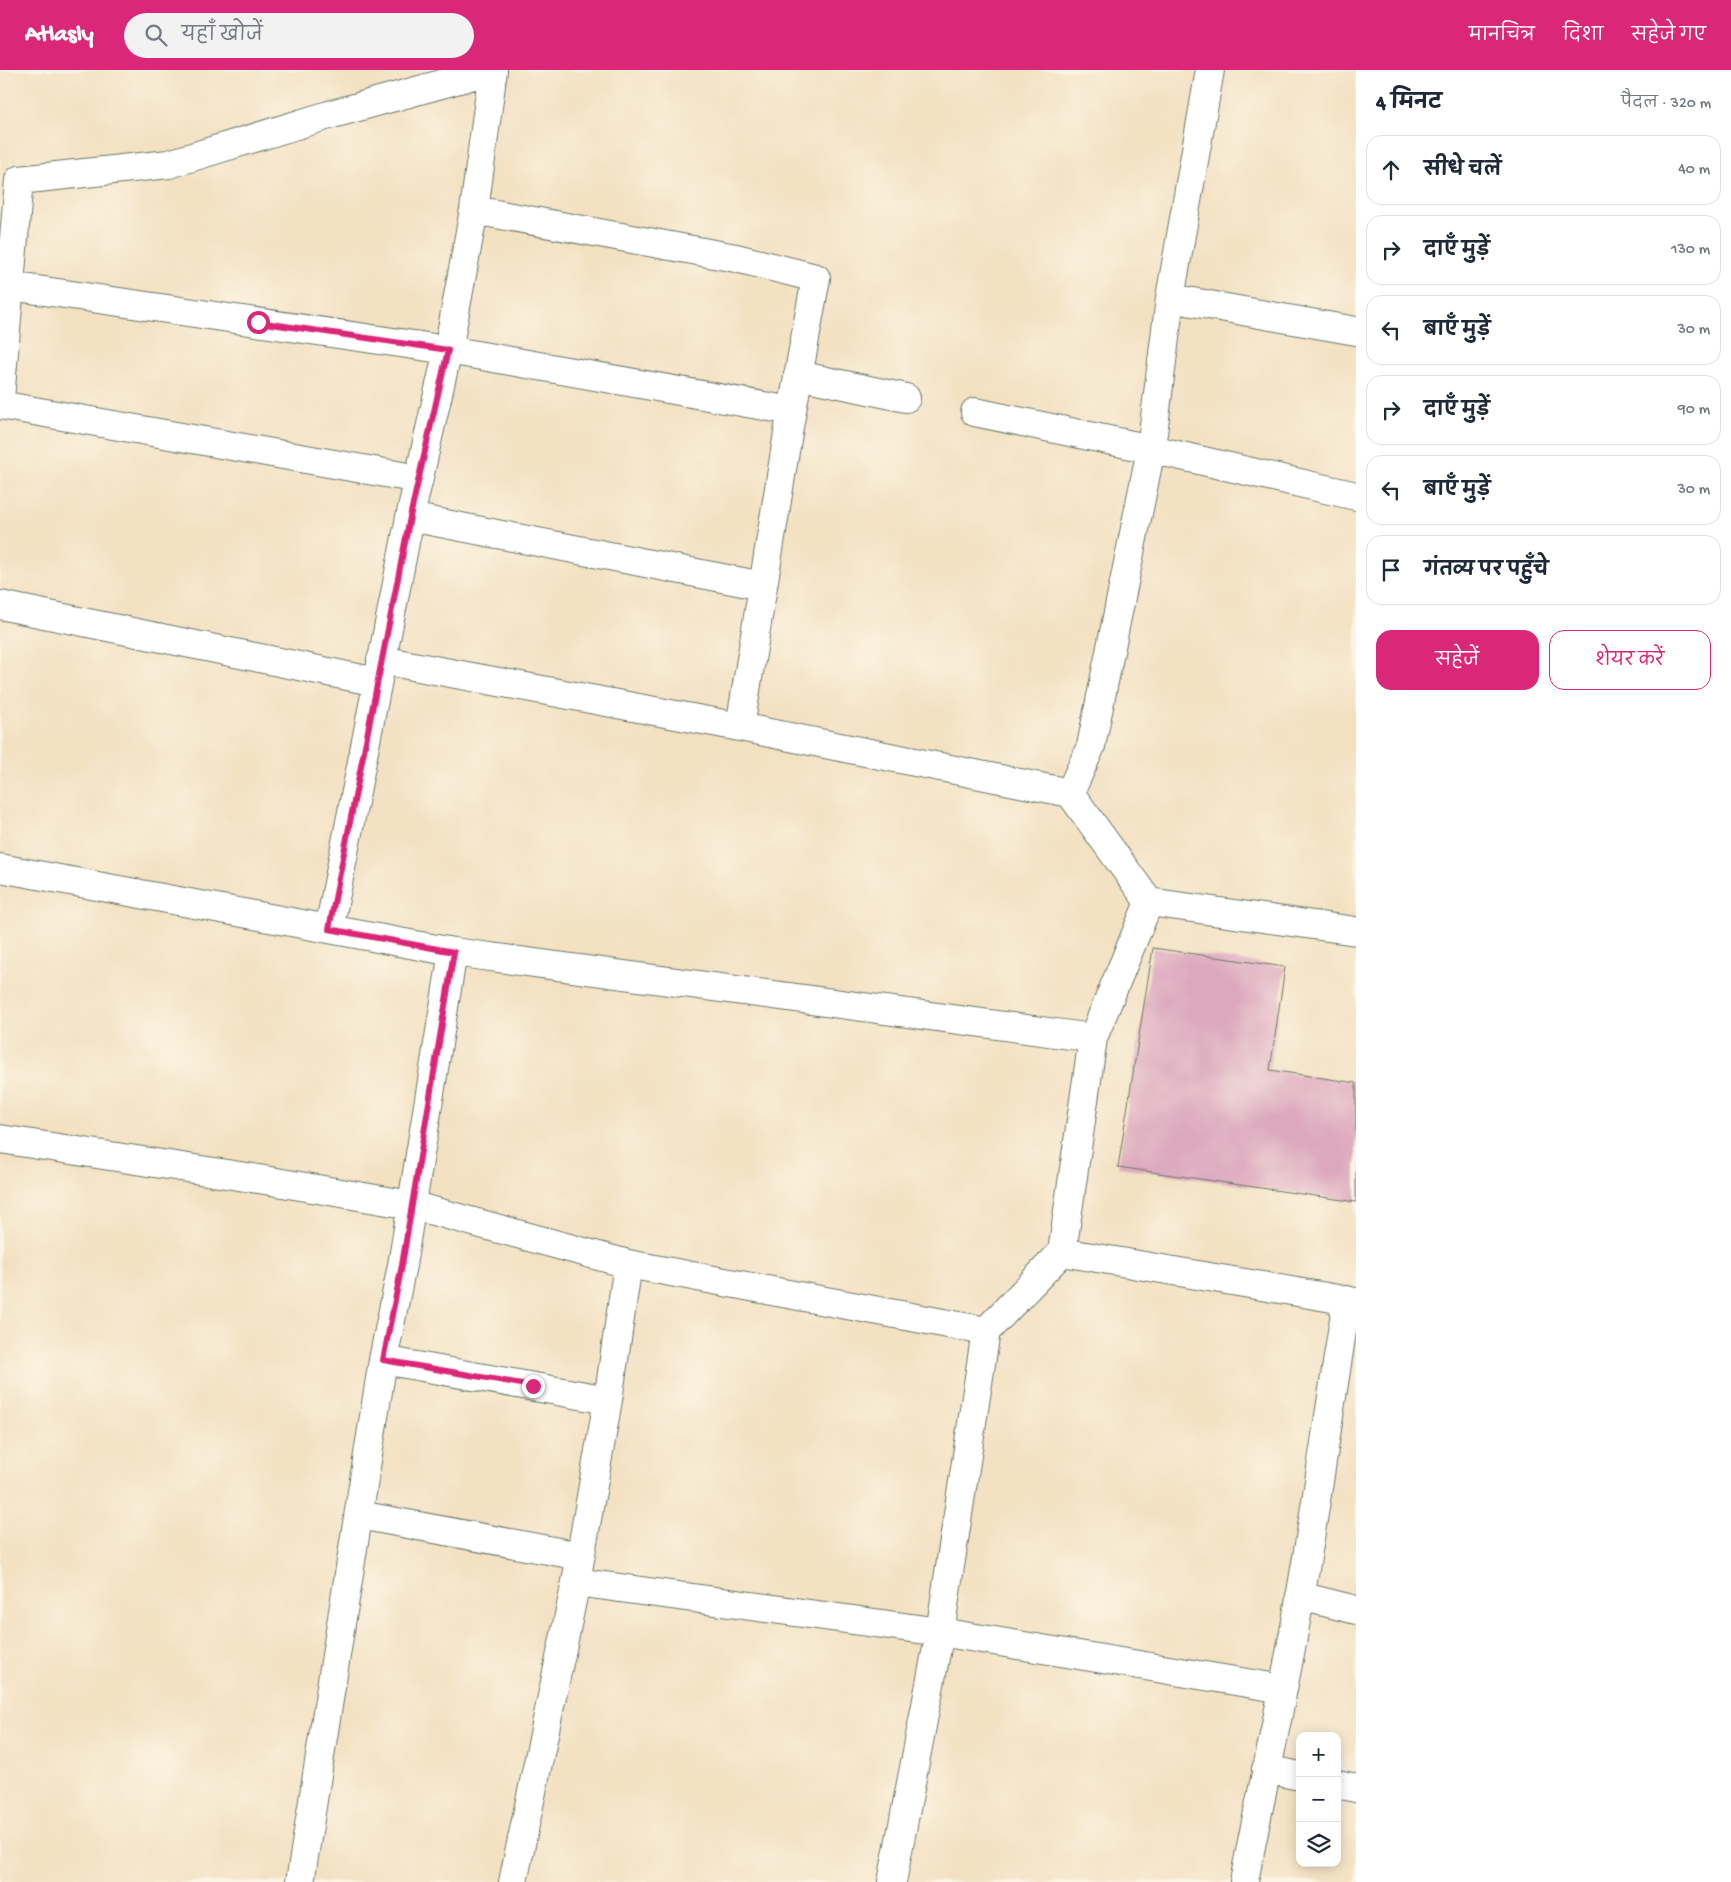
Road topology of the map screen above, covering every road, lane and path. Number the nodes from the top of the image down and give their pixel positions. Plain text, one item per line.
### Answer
1 (492, 70) edge
2 (1210, 70) edge
3 (474, 210) junction
4 (10, 286) junction
5 (1170, 298) junction
6 (1356, 331) edge
7 (448, 350) junction
8 (798, 376) junction
9 (906, 398) dead end
10 (0, 399) edge
11 (0, 405) edge
12 (792, 411) junction
13 (975, 412) dead end
14 (1150, 449) junction
15 (419, 479) junction
16 (1356, 496) edge
17 (410, 517) junction
18 (763, 586) junction
19 (0, 605) edge
20 (379, 671) junction
21 (740, 727) junction
22 (1070, 793) junction
23 (0, 868) edge
24 (1149, 902) junction
25 (329, 929) junction
26 (1356, 931) edge
27 (454, 952) junction
28 (1093, 1038) junction
29 (0, 1139) edge
30 (411, 1205) junction
31 (1062, 1252) junction
32 (628, 1264) junction
33 (1351, 1301) edge
34 (986, 1331) junction
35 (383, 1360) junction
36 (608, 1400) junction
37 (359, 1514) junction
38 (578, 1569) junction
39 (1300, 1596) junction
40 (1356, 1610) edge
41 (940, 1632) junction
42 (1284, 1689) junction
43 (1266, 1769) junction
44 (1296, 1775) edge
45 (1341, 1785) edge
46 (1356, 1788) edge
47 (300, 1882) edge
48 (513, 1882) edge
49 (892, 1882) edge
50 (1244, 1882) edge

1 - 3 street
1 - 4 street
2 - 5 street
3 - 7 street
3 - 8 street
4 - 7 street
4 - 10 street
5 - 6 street
5 - 14 street
7 - 12 street
7 - 15 street
8 - 9 street
8 - 12 street
11 - 15 street
12 - 18 street
13 - 14 street
14 - 16 street
14 - 22 street
15 - 17 street
17 - 18 street
17 - 20 street
18 - 21 street
19 - 20 street
20 - 21 street
20 - 25 street
21 - 22 street
22 - 24 street
23 - 25 street
24 - 26 street
24 - 28 street
25 - 27 street
27 - 28 street
27 - 30 street
28 - 31 street
29 - 30 street
30 - 32 street
30 - 35 street
31 - 33 street
31 - 34 street
32 - 34 street
32 - 36 street
33 - 39 street
34 - 41 street
35 - 36 street
35 - 37 street
36 - 38 street
37 - 38 street
37 - 47 street
38 - 41 street
38 - 48 street
39 - 40 street
39 - 42 street
41 - 42 street
41 - 49 street
42 - 43 street
43 - 44 street
43 - 50 street
45 - 46 street

